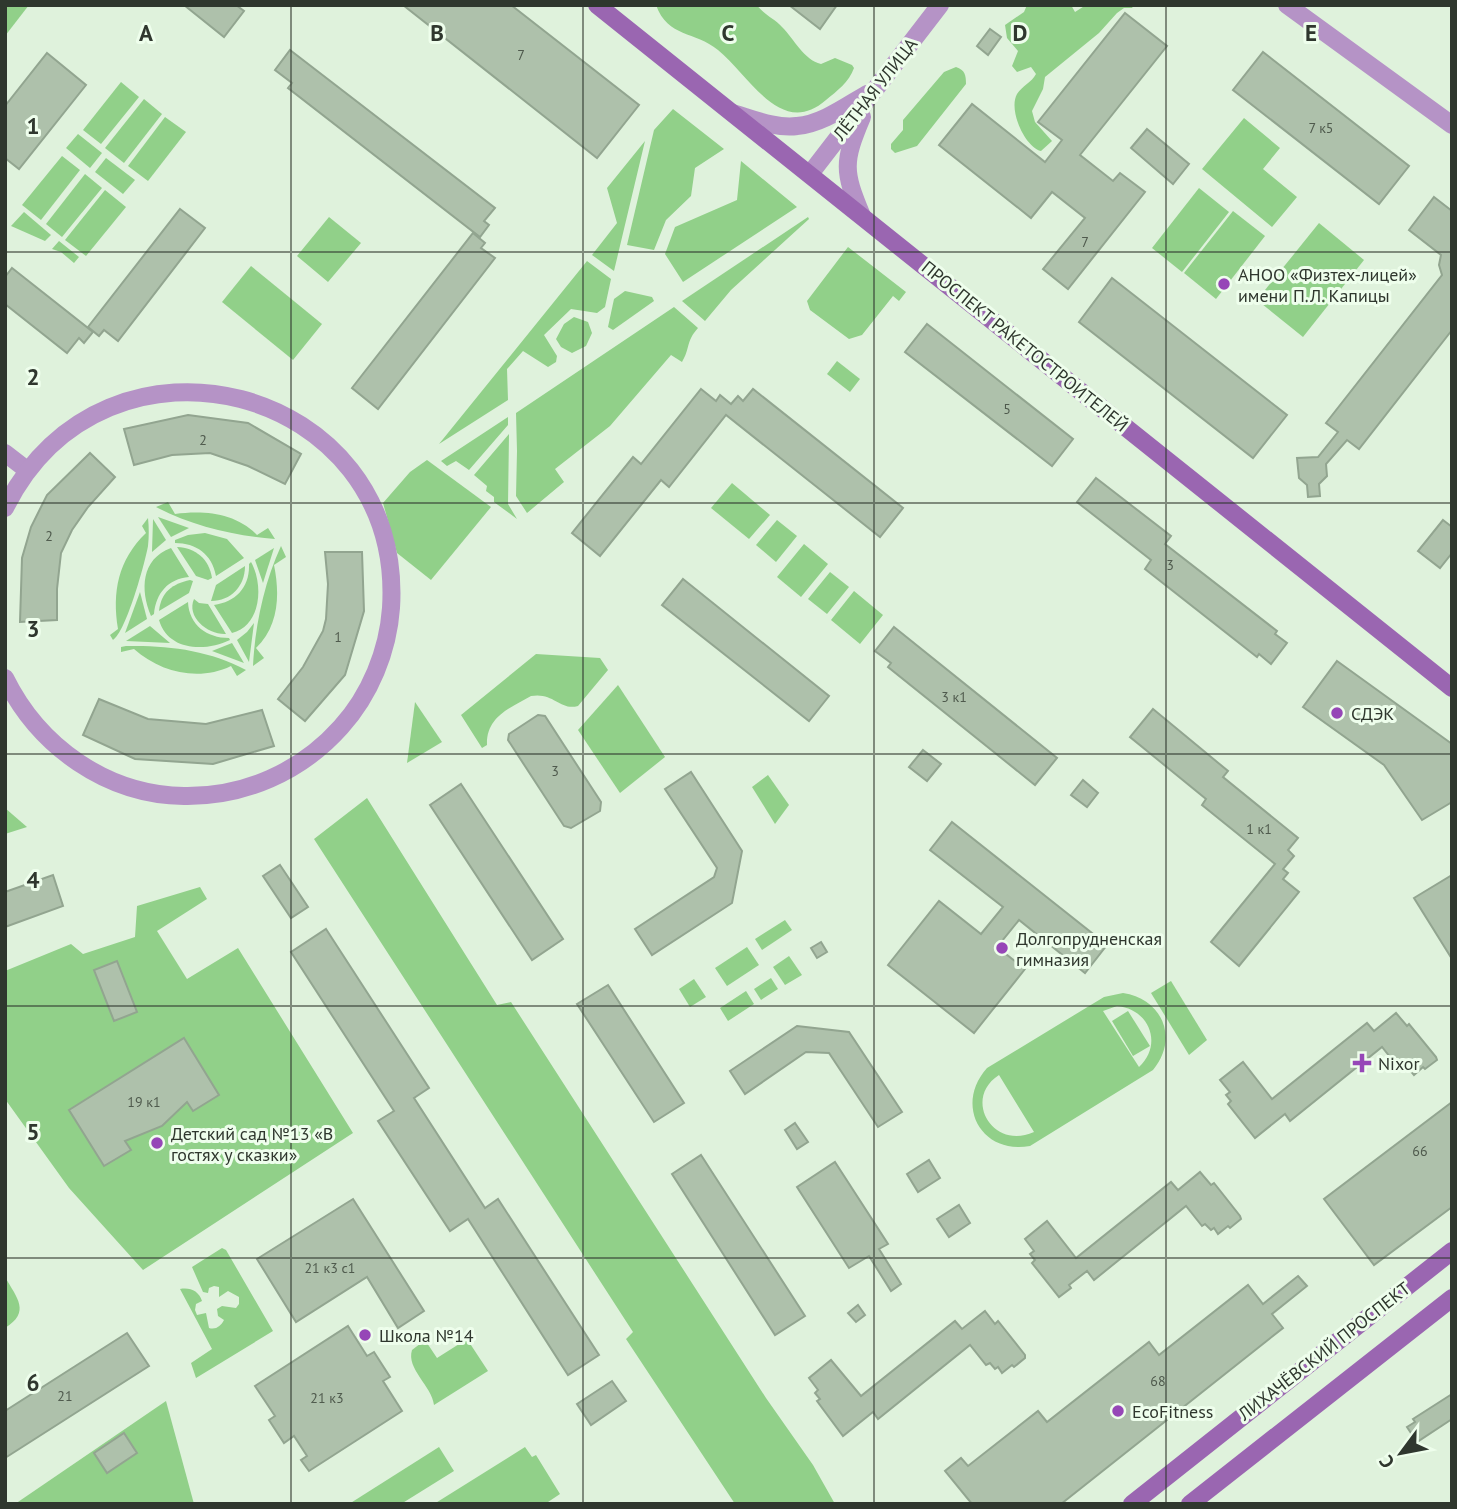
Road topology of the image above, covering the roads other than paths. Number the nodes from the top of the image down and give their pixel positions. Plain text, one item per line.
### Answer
1 (597, 5) edge
2 (940, 5) edge
3 (1287, 5) edge
4 (874, 91) junction
5 (733, 113) junction
6 (1452, 125) edge
7 (810, 174) junction
8 (862, 216) junction
9 (5, 453) edge
10 (27, 470) junction
11 (5, 508) edge
12 (5, 678) edge
13 (1452, 688) edge
14 (1452, 1251) edge
15 (1452, 1298) edge
16 (1132, 1504) edge
17 (1190, 1504) edge

1 - 5 main road, ПРОСПЕКТ РАКЕТОСТРОИТЕЛЕЙ
2 - 4 street, ЛЁТНАЯ УЛИЦА
3 - 6 street
4 - 5 street
4 - 7 street, ЛЁТНАЯ УЛИЦА
4 - 8 street
5 - 7 main road, ПРОСПЕКТ РАКЕТОСТРОИТЕЛЕЙ
7 - 8 main road, ПРОСПЕКТ РАКЕТОСТРОИТЕЛЕЙ
8 - 13 main road, ПРОСПЕКТ РАКЕТОСТРОИТЕЛЕЙ
9 - 10 street
10 - 11 street
10 - 12 street
14 - 16 main road, ЛИХАЧЁВСКИЙ ПРОСПЕКТ
15 - 17 main road, ЛИХАЧЁВСКИЙ ПРОСПЕКТ

